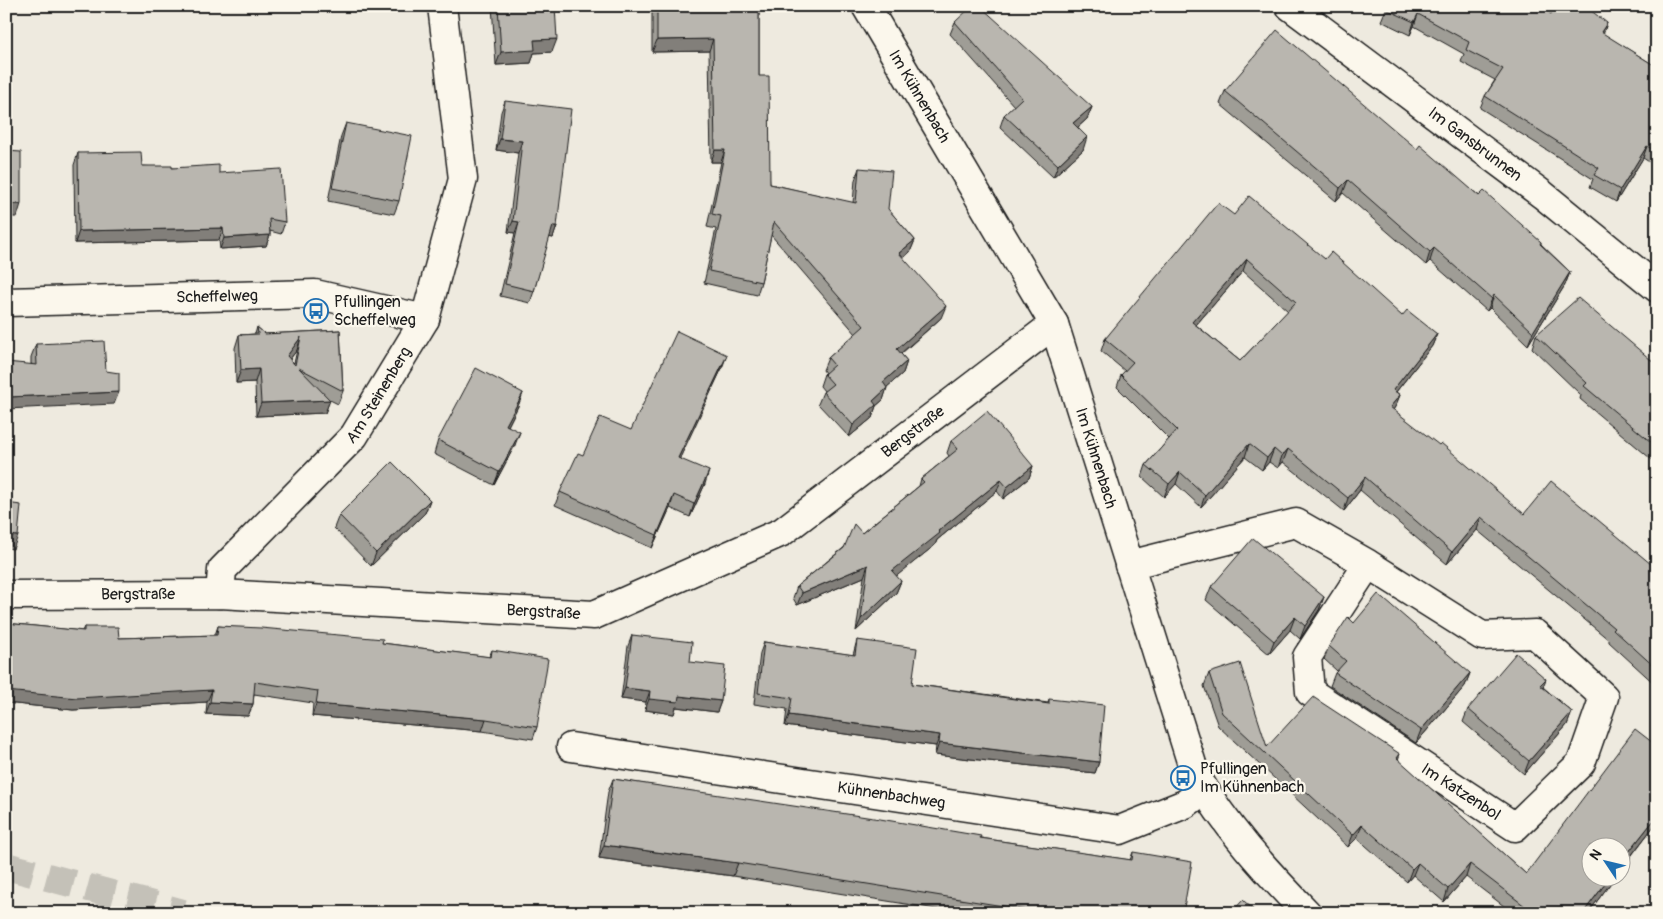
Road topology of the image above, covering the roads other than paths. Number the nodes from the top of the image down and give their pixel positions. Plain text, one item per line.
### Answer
1 (442, 6) edge
2 (866, 6) edge
3 (1290, 6) edge
4 (1657, 288) edge
5 (6, 302) edge
6 (425, 320) junction
7 (1054, 324) junction
8 (1368, 564) junction
9 (1128, 565) junction
10 (220, 594) junction
11 (6, 595) edge
12 (570, 747) dead end
13 (1204, 790) junction
14 (1307, 913) edge

1 - 6 street, Am Steinenberg
2 - 7 street, Im Kühnenbach
3 - 4 street, Im Gansbrunnen
5 - 6 street, Scheffelweg
6 - 10 street, Am Steinenberg
7 - 9 street, Im Kühnenbach
7 - 10 street, Bergstraße
8 - 8 street, Im Katzenbol
8 - 9 street, Im Katzenbol
9 - 13 street, Im Kühnenbach
10 - 11 street, Bergstraße
12 - 13 street, Kühnenbachweg
13 - 14 street, Im Kühnenbach

